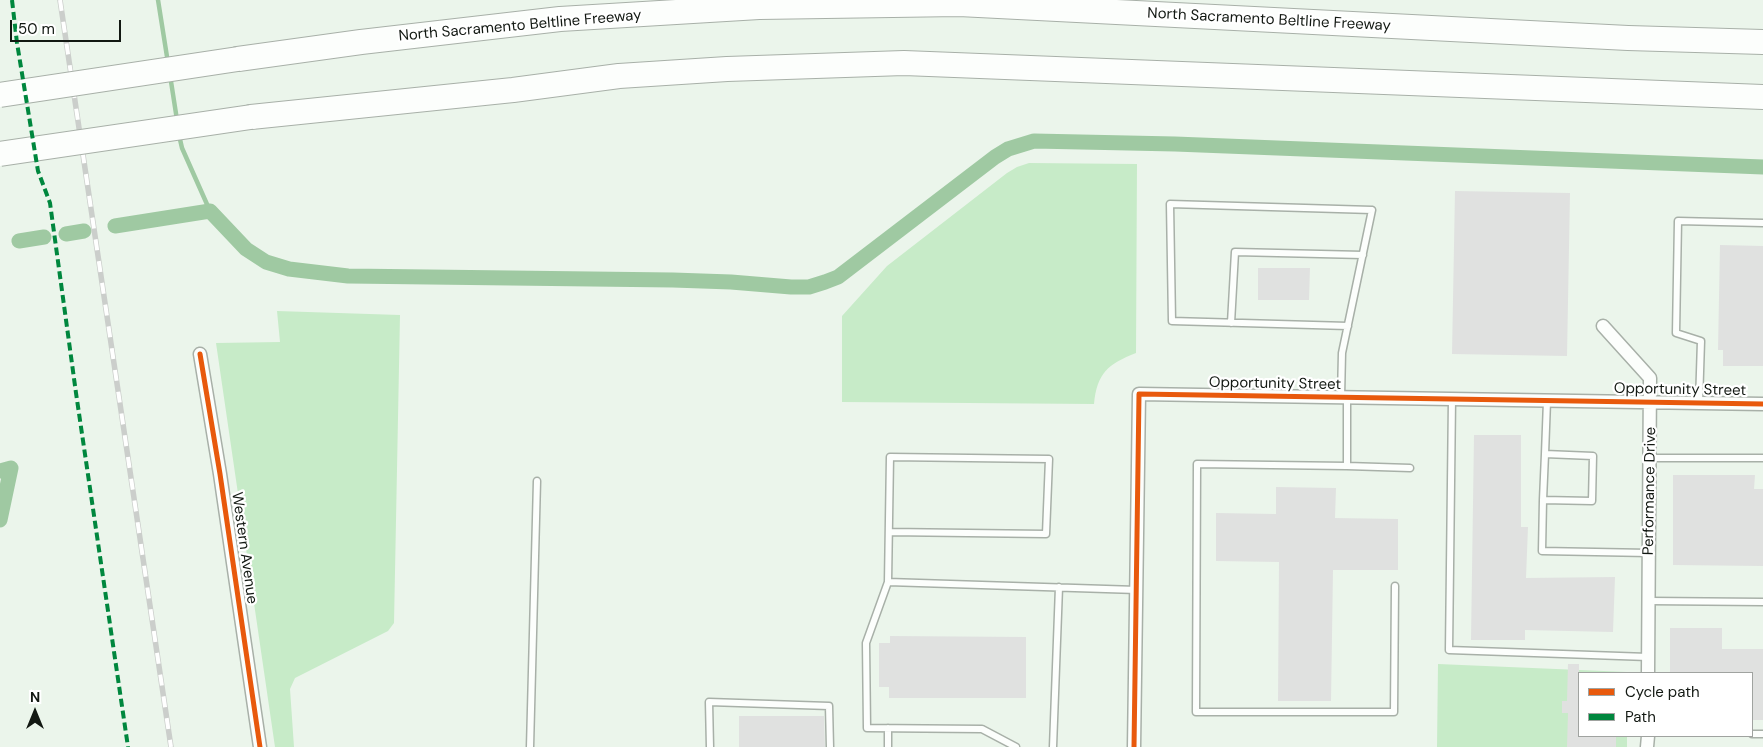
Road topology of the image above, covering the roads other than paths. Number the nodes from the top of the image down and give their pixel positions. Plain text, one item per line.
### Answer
1 (1763, 42) edge
2 (0, 96) edge
3 (1763, 97) edge
4 (0, 154) edge
5 (1763, 222) edge
6 (1363, 254) junction
7 (1230, 323) junction
8 (1348, 326) junction
9 (1603, 326) dead end
10 (200, 354) dead end
11 (1344, 397) junction
12 (1452, 399) junction
13 (1546, 401) junction
14 (1651, 402) junction
15 (1699, 403) junction
16 (1763, 404) edge
17 (1545, 454) junction
18 (1650, 458) junction
19 (1763, 458) edge
20 (1347, 466) junction
21 (1410, 468) dead end
22 (537, 481) dead end
23 (1543, 500) junction
24 (889, 532) junction
25 (1650, 553) junction
26 (888, 582) junction
27 (1395, 586) dead end
28 (1059, 587) junction
29 (1137, 590) junction
30 (1649, 601) junction
31 (1763, 602) edge
32 (1648, 657) junction
33 (1648, 672) edge
34 (888, 728) junction
35 (260, 747) edge
36 (530, 747) edge
37 (710, 747) edge
38 (830, 747) edge
39 (888, 747) edge
40 (1016, 747) edge
41 (1053, 747) edge
42 (1134, 747) edge

1 - 2 highway, North Sacramento Beltline Freeway, bridge
3 - 4 highway, bridge
5 - 15 lane
6 - 7 lane
6 - 7 lane
6 - 8 lane
7 - 8 lane
8 - 11 lane
9 - 14 street, Performance Drive
10 - 35 street, Western Avenue
11 - 12 street, Opportunity Street
11 - 20 lane
11 - 29 street, Opportunity Street
12 - 13 street, Opportunity Street
12 - 32 lane
13 - 14 street, Opportunity Street
13 - 17 lane
14 - 15 street, Opportunity Street
14 - 18 street, Performance Drive
15 - 16 street, Opportunity Street
17 - 23 lane
17 - 23 lane
18 - 19 lane
18 - 25 street, Performance Drive
20 - 21 lane
20 - 27 lane
22 - 36 lane
23 - 25 lane
24 - 24 lane
24 - 26 lane
25 - 30 street, Performance Drive
26 - 28 lane
26 - 34 lane
28 - 29 lane
28 - 41 lane
29 - 42 street, Opportunity Street
30 - 31 lane
30 - 32 street, Performance Drive
32 - 33 street, Performance Drive
34 - 39 lane
34 - 40 lane
37 - 38 lane

